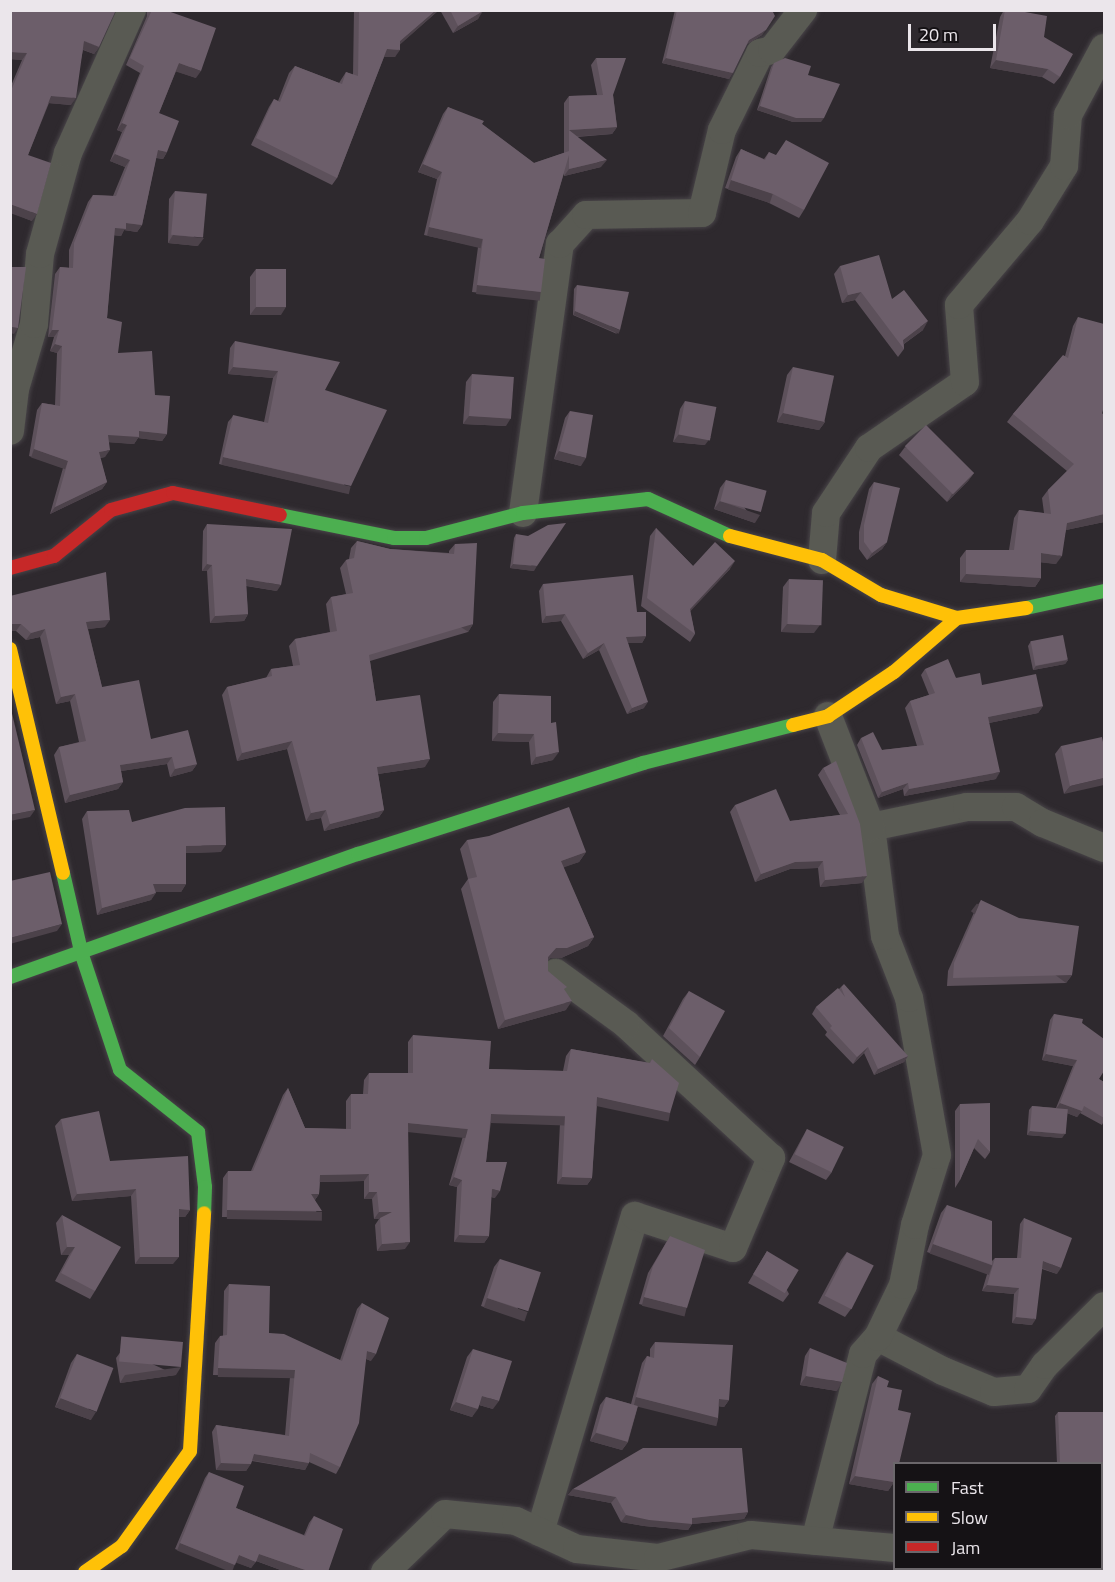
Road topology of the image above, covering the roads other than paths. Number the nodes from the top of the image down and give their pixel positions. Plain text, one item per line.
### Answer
1 (132, 10) edge
2 (802, 10) edge
3 (1104, 48) edge
4 (10, 431) edge
5 (523, 513) junction
6 (822, 560) junction
7 (10, 568) edge
8 (1104, 591) edge
9 (957, 618) junction
10 (10, 649) edge
11 (828, 716) junction
12 (871, 827) junction
13 (1104, 848) edge
14 (82, 955) junction
15 (556, 973) dead end
16 (10, 977) edge
17 (1104, 1306) edge
18 (878, 1337) junction
19 (540, 1532) junction
20 (815, 1541) junction
21 (893, 1548) edge
22 (88, 1571) edge
23 (385, 1572) edge

1 - 4 street
2 - 5 street
3 - 6 street
5 - 6 street
5 - 7 street
6 - 9 street
8 - 9 street
9 - 11 street
10 - 14 street
11 - 12 street
11 - 14 street
12 - 13 street
12 - 18 street
14 - 16 street
14 - 22 street
15 - 19 street
17 - 18 street
18 - 20 street
19 - 20 street
19 - 23 street
20 - 21 street

